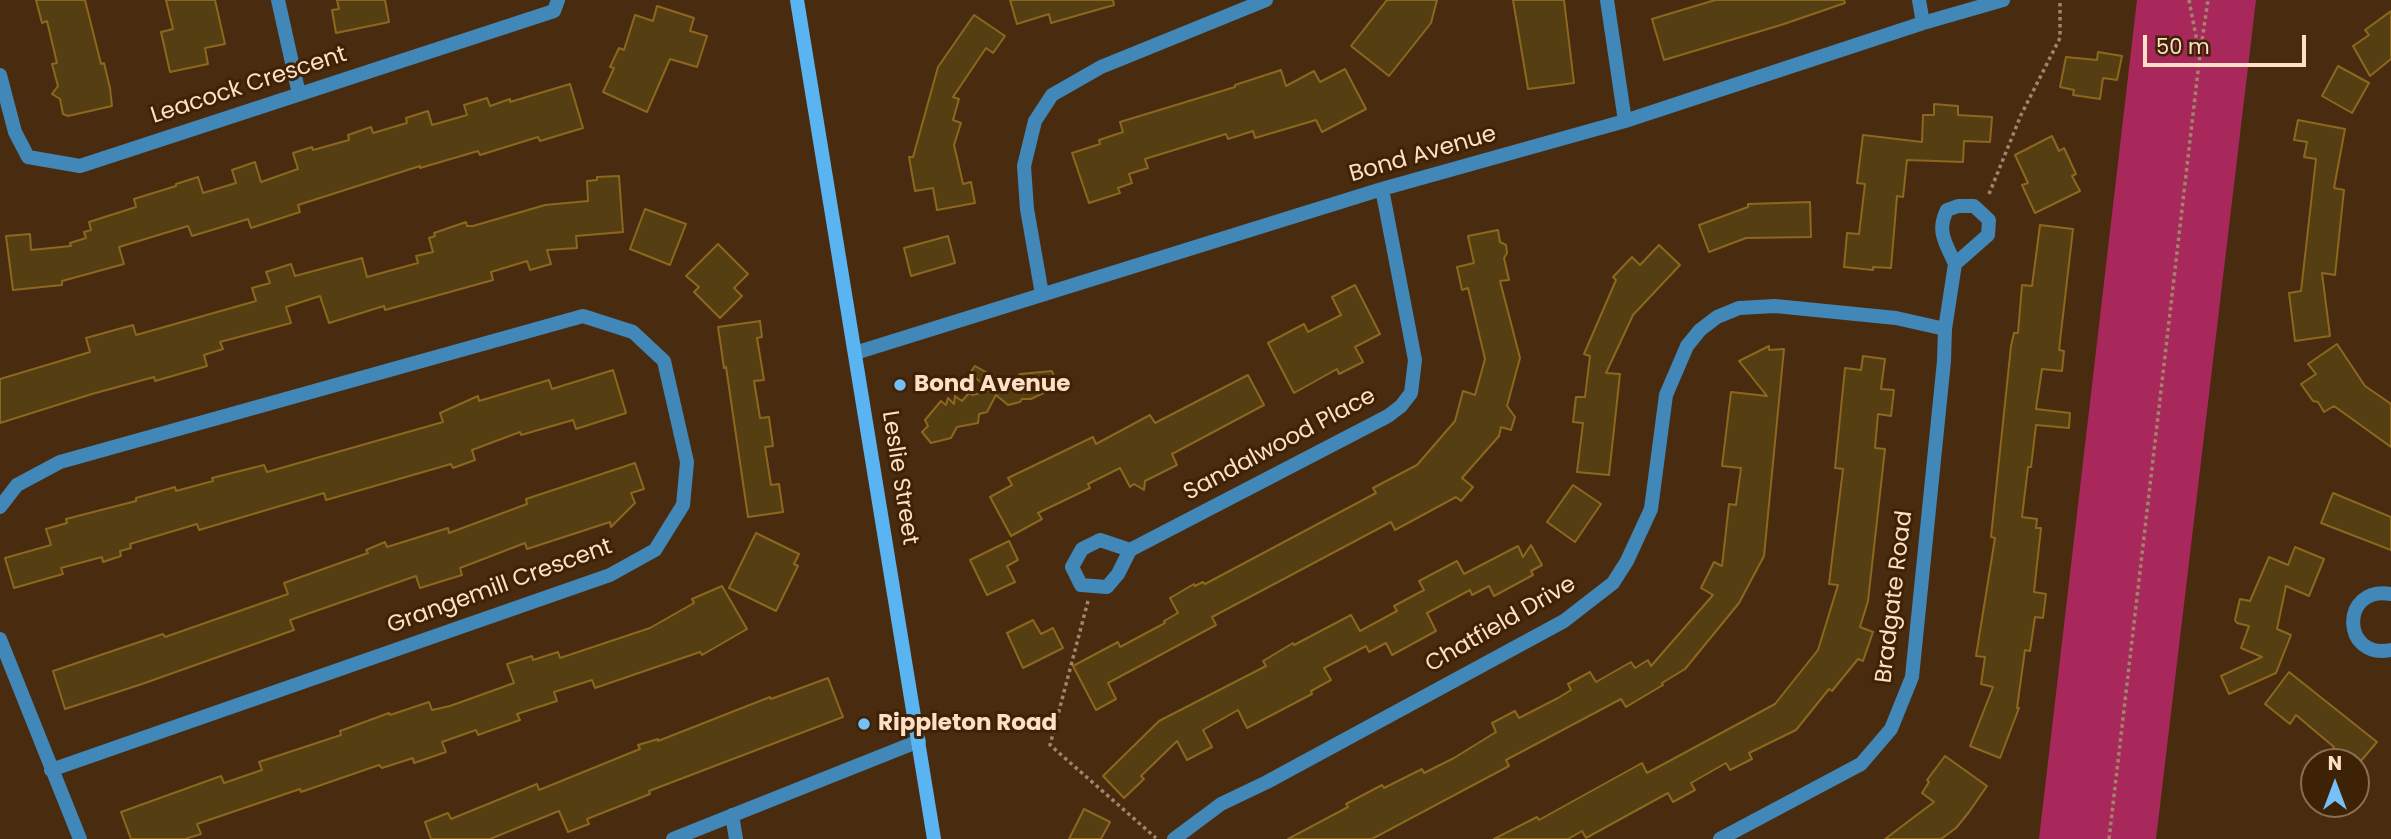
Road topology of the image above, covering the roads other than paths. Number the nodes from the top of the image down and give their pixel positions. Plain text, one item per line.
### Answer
1 (278, 0) edge
2 (558, 0) edge
3 (797, 0) edge
4 (1266, 0) edge
5 (1607, 0) edge
6 (1919, 0) edge
7 (2003, 0) edge
8 (1923, 23) junction
9 (0, 75) edge
10 (299, 94) junction
11 (1625, 121) junction
12 (1382, 189) junction
13 (1955, 264) junction
14 (1042, 295) junction
15 (1945, 328) junction
16 (855, 353) junction
17 (0, 507) edge
18 (1130, 550) junction
19 (2391, 594) edge
20 (0, 639) edge
21 (2391, 650) edge
22 (919, 741) junction
23 (51, 771) junction
24 (732, 816) junction
25 (80, 839) edge
26 (673, 839) edge
27 (736, 839) edge
28 (934, 839) edge
29 (1174, 839) edge
30 (1720, 839) edge

1 - 10 street
2 - 10 street, Leacock Crescent
3 - 16 main road, Leslie Street
4 - 14 street
5 - 11 street
6 - 8 street
7 - 8 street, Bond Avenue
8 - 11 street, Bond Avenue
9 - 10 street, Leacock Crescent
11 - 12 street, Bond Avenue
12 - 14 street, Bond Avenue
12 - 18 street, Sandalwood Place
13 - 13 street
13 - 15 street, Bradgate Road
14 - 16 street, Bond Avenue
15 - 29 street, Chatfield Drive
15 - 30 street, Bradgate Road
16 - 22 main road, Leslie Street
17 - 23 street, Grangemill Crescent
18 - 18 street
19 - 21 street
20 - 23 street
22 - 24 street
22 - 28 main road, Leslie Street
23 - 25 street
24 - 26 street
24 - 27 street

